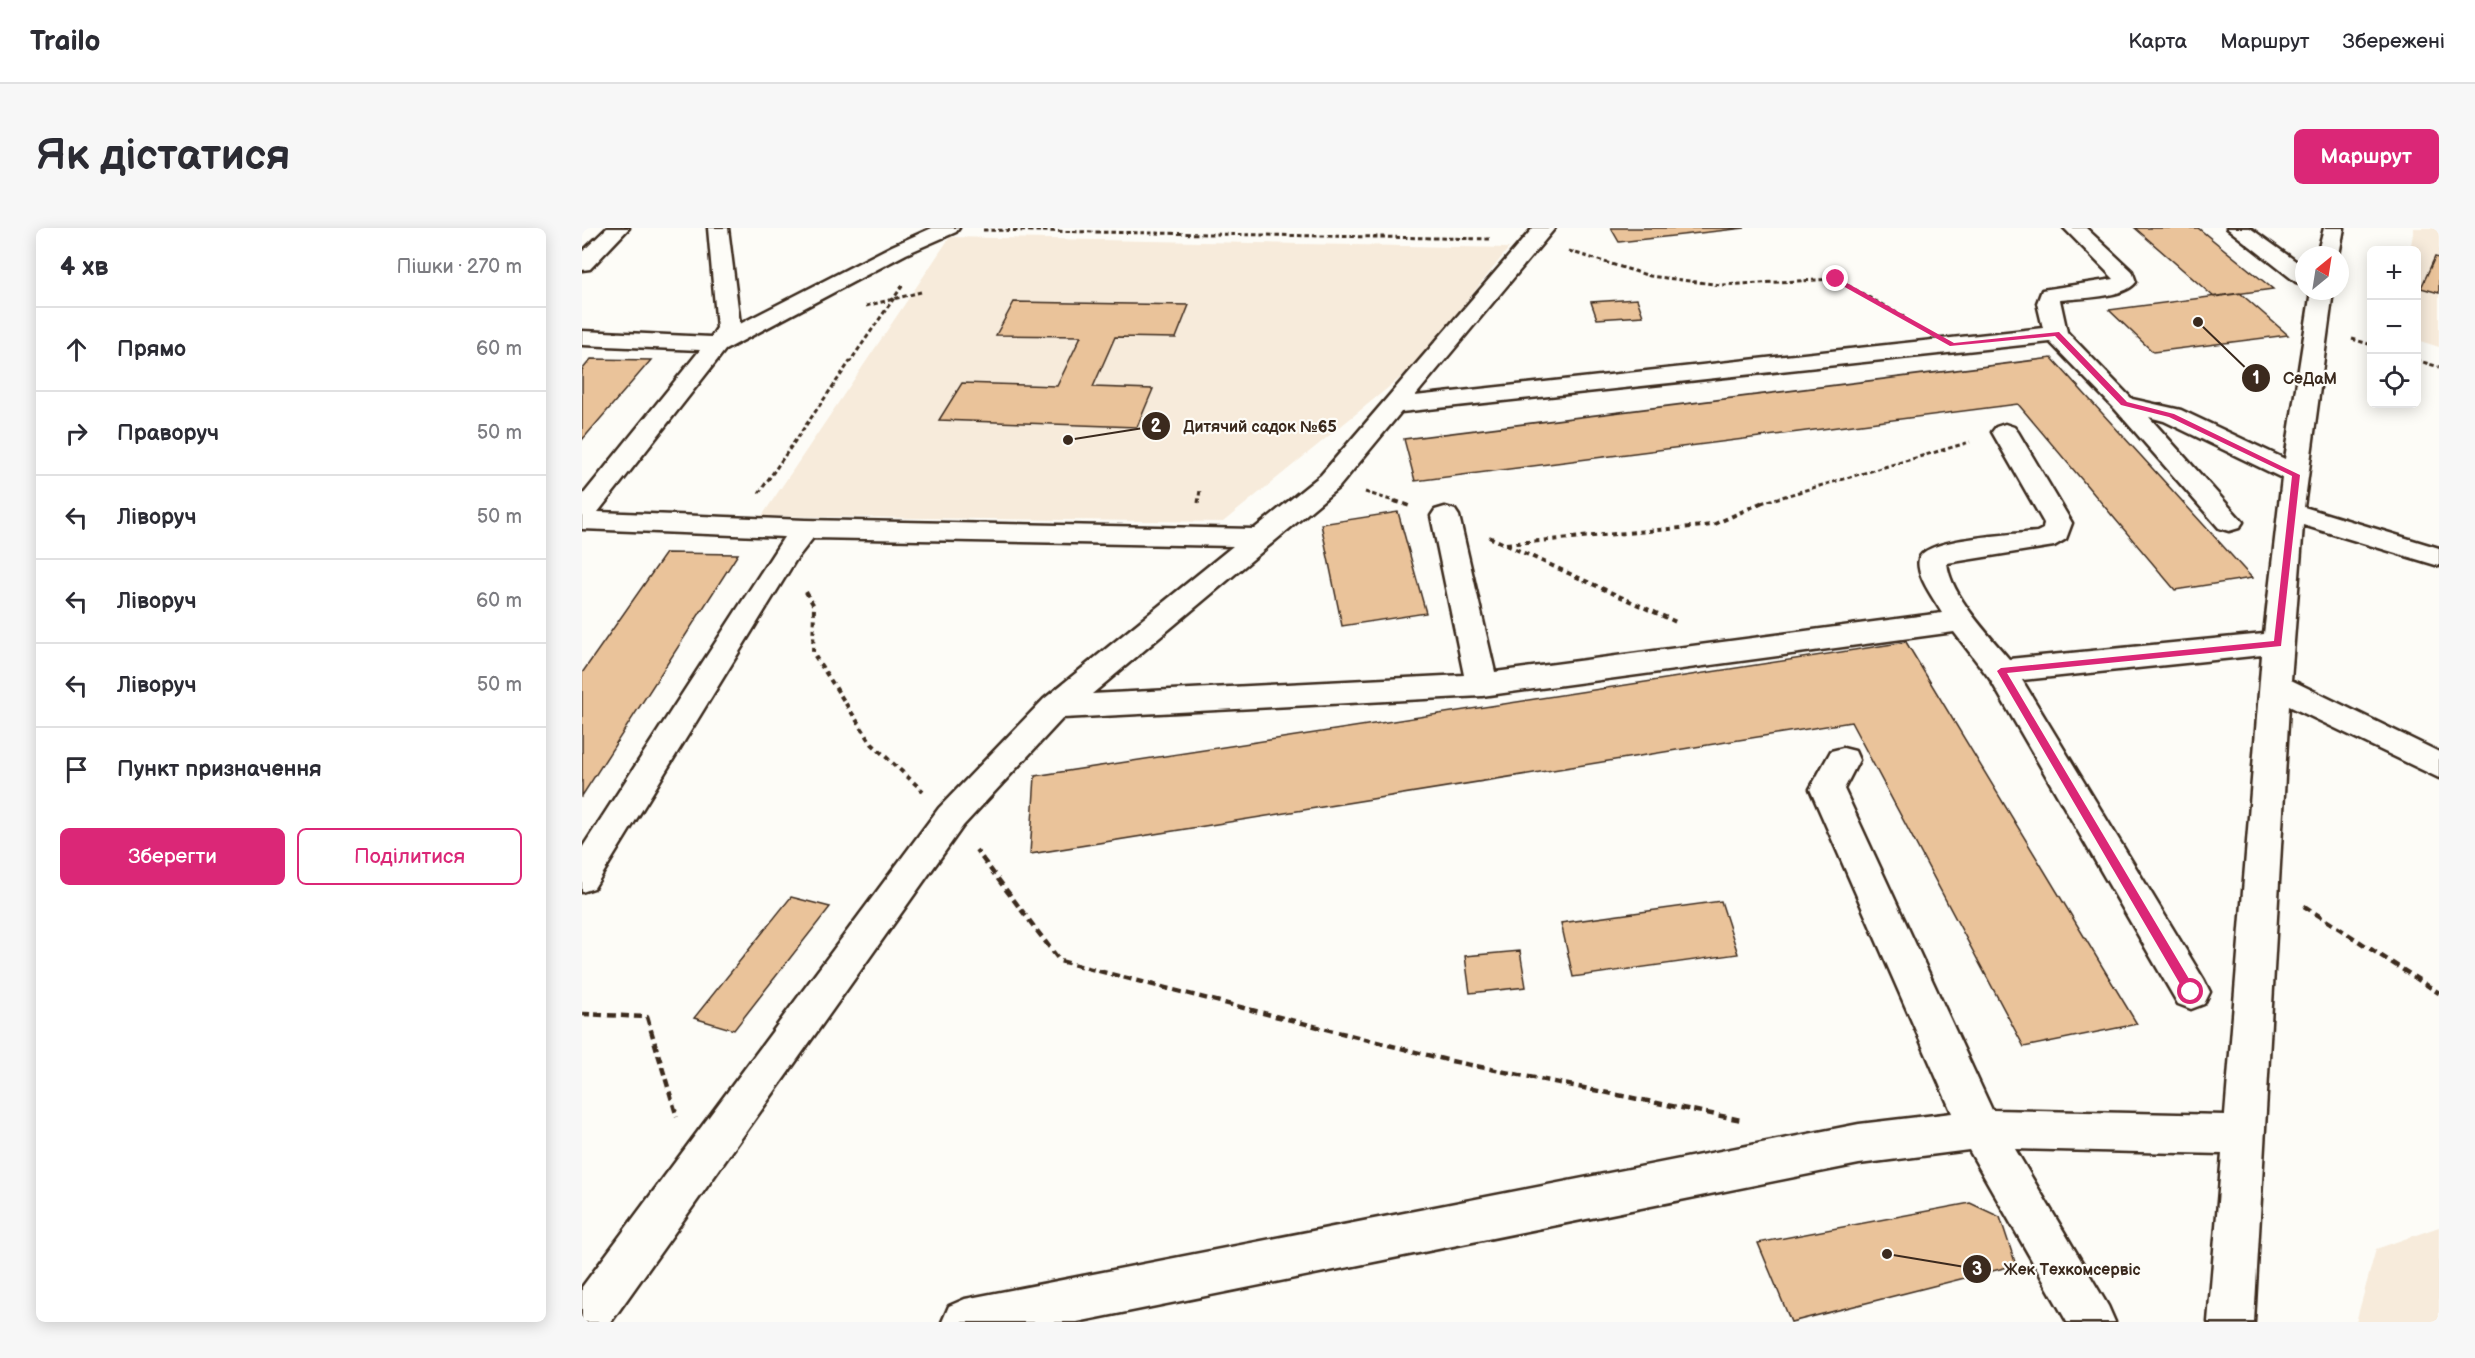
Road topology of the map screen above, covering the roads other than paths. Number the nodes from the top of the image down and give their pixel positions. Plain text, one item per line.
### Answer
1 (619, 228) edge
2 (718, 228) edge
3 (2074, 228) edge
4 (2237, 228) edge
5 (2334, 228) edge
6 (947, 229) edge
7 (1538, 234) edge
8 (2330, 246) edge
9 (582, 264) edge
10 (2295, 270) edge
11 (2321, 300) edge
12 (2056, 334) junction
13 (582, 338) edge
14 (720, 344) junction
15 (2124, 404) junction
16 (1395, 405) junction
17 (2006, 432) road end
18 (2296, 475) junction
19 (2290, 512) junction
20 (582, 514) edge
21 (1445, 516) road end
22 (582, 520) edge
23 (2229, 522) dead end
24 (805, 529) junction
25 (1262, 538) junction
26 (2439, 557) edge
27 (1961, 621) junction
28 (2278, 643) junction
29 (2001, 671) junction
30 (1482, 685) junction
31 (2276, 686) junction
32 (1055, 707) junction
33 (1843, 760) dead end
34 (2439, 766) edge
35 (582, 878) edge
36 (2191, 992) dead end
37 (1980, 1129) junction
38 (2244, 1135) junction
39 (584, 1322) edge
40 (965, 1322) edge
41 (2092, 1322) edge
42 (2231, 1322) edge

1 - 9 lane
2 - 14 lane
3 - 12 lane
4 - 10 lane
5 - 8 lane
6 - 14 lane
7 - 16 lane
11 - 18 lane
12 - 15 lane
12 - 16 lane
13 - 14 lane
14 - 20 lane
15 - 18 lane
15 - 23 lane
16 - 25 lane
17 - 27 lane
18 - 19 lane
19 - 26 lane
19 - 28 lane
21 - 30 lane
22 - 24 lane
24 - 25 lane
24 - 35 lane
25 - 32 lane
27 - 29 lane
27 - 30 lane
28 - 29 lane
28 - 31 lane
29 - 36 lane
30 - 32 lane
31 - 34 lane
31 - 38 lane
32 - 39 lane
33 - 37 lane
37 - 38 lane
37 - 40 lane
37 - 41 lane
38 - 42 lane

